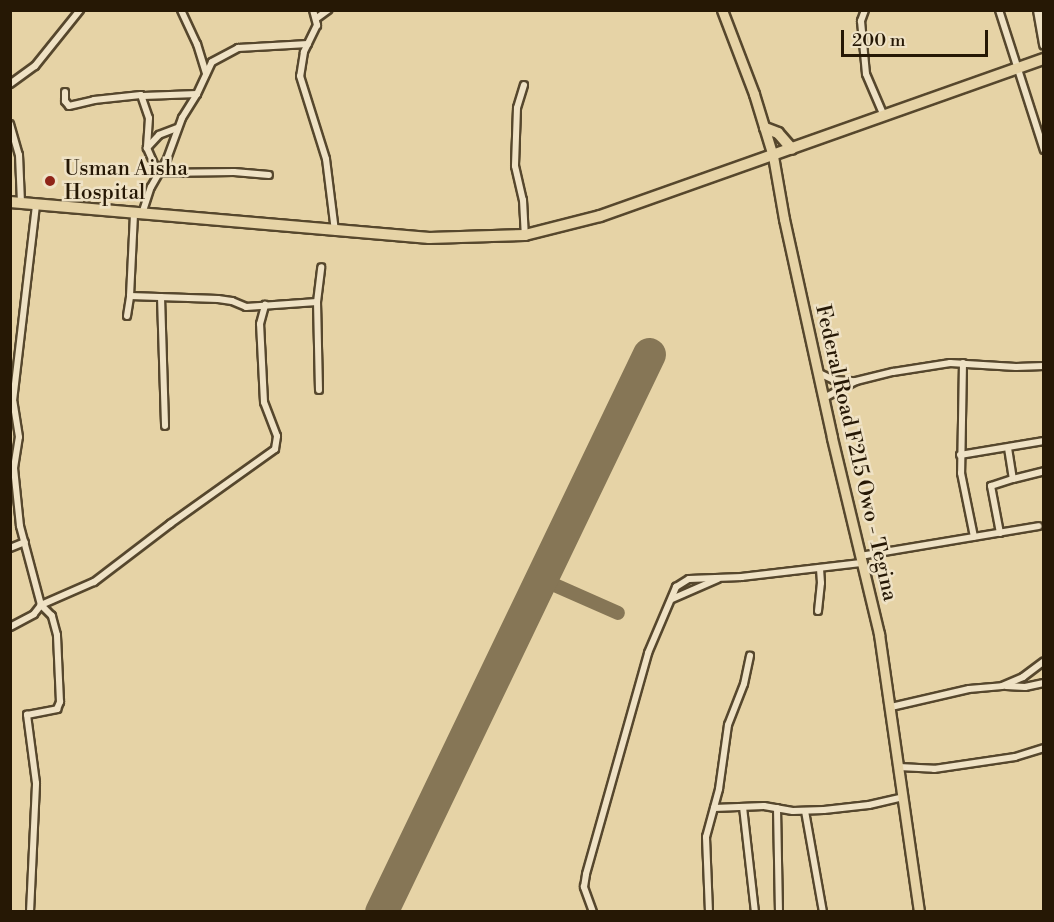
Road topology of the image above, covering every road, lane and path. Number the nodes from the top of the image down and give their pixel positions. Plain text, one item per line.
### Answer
1 (80, 10) edge
2 (181, 10) edge
3 (313, 10) edge
4 (328, 10) edge
5 (722, 10) edge
6 (865, 10) edge
7 (999, 10) edge
8 (1038, 10) edge
9 (316, 18) junction
10 (308, 44) junction
11 (1044, 44) edge
12 (1044, 59) edge
13 (1017, 69) junction
14 (206, 74) junction
15 (10, 84) edge
16 (524, 85) dead end
17 (65, 92) dead end
18 (197, 94) junction
19 (142, 96) junction
20 (884, 116) junction
21 (10, 124) edge
22 (177, 128) junction
23 (765, 128) junction
24 (147, 148) junction
25 (792, 149) junction
26 (1044, 150) edge
27 (773, 156) junction
28 (158, 173) junction
29 (269, 175) dead end
30 (16, 203) edge
31 (36, 205) junction
32 (138, 214) junction
33 (335, 231) junction
34 (525, 235) junction
35 (321, 267) dead end
36 (130, 296) junction
37 (161, 297) junction
38 (317, 302) junction
39 (265, 305) junction
40 (127, 316) dead end
41 (14, 355) edge
42 (963, 363) junction
43 (1044, 366) edge
44 (819, 374) junction
45 (856, 381) junction
46 (319, 390) dead end
47 (824, 398) junction
48 (165, 426) dead end
49 (1044, 441) edge
50 (1008, 448) junction
51 (960, 455) junction
52 (12, 468) edge
53 (1044, 471) edge
54 (1013, 479) junction
55 (1039, 526) dead end
56 (1000, 533) junction
57 (974, 537) junction
58 (25, 542) junction
59 (10, 548) edge
60 (861, 559) junction
61 (820, 569) junction
62 (719, 579) junction
63 (672, 599) junction
64 (41, 605) junction
65 (818, 611) dead end
66 (10, 627) edge
67 (750, 656) dead end
68 (1044, 662) edge
69 (1044, 682) edge
70 (1002, 686) junction
71 (891, 707) junction
72 (1044, 748) edge
73 (899, 767) junction
74 (903, 797) junction
75 (743, 807) junction
76 (714, 808) junction
77 (777, 808) junction
78 (805, 811) junction
79 (30, 912) edge
80 (593, 912) edge
81 (709, 912) edge
82 (755, 912) edge
83 (779, 912) edge
84 (823, 912) edge
85 (919, 912) edge

1 - 15 street
2 - 14 street
3 - 9 street
4 - 9 street
5 - 23 main road, Federal Road F215 Owo - Tegina
6 - 20 street
7 - 13 street
8 - 11 street
9 - 10 street
10 - 14 street
10 - 33 street
12 - 13 highway
13 - 20 highway
13 - 26 street
14 - 18 street
16 - 34 street
17 - 19 street
18 - 19 street
18 - 22 street
19 - 24 street
20 - 25 highway
21 - 30 street
22 - 24 street
22 - 28 street
23 - 25 highway
23 - 27 main road, Federal Road F215 Owo - Tegina
24 - 28 street
25 - 27 highway
27 - 34 highway
27 - 44 main road, Federal Road F215 Owo - Tegina
28 - 29 street
28 - 32 street
30 - 31 highway
31 - 32 highway
31 - 41 street
32 - 33 highway
32 - 36 street
33 - 34 highway
35 - 38 street
36 - 37 street
36 - 40 street
37 - 39 street
37 - 48 street
38 - 39 street
38 - 46 street
39 - 64 street
41 - 52 street
42 - 43 street
42 - 45 street
42 - 51 street
44 - 45 street
44 - 47 main road, Federal Road F215 Owo - Tegina
45 - 47 street
47 - 60 main road, Federal Road F215 Owo - Tegina
49 - 50 street
50 - 51 street
50 - 54 street
51 - 57 street
52 - 58 street
53 - 54 street
54 - 56 street
55 - 56 street
56 - 57 street
57 - 60 street
58 - 59 street
58 - 64 street
60 - 61 street
60 - 71 main road, Federal Road F215 Owo - Tegina
61 - 62 street
61 - 65 street
62 - 63 street
62 - 63 street
63 - 80 street
64 - 66 street
64 - 79 street
67 - 76 street
68 - 70 street
69 - 70 street
70 - 71 street
71 - 73 main road, Federal Road F215 Owo - Tegina
72 - 73 street
73 - 74 main road, Federal Road F215 Owo - Tegina
74 - 78 street
74 - 85 main road, Federal Road F215 Owo - Tegina
75 - 76 street
75 - 77 street
75 - 82 street
76 - 81 street
77 - 78 street
77 - 83 street
78 - 84 street

